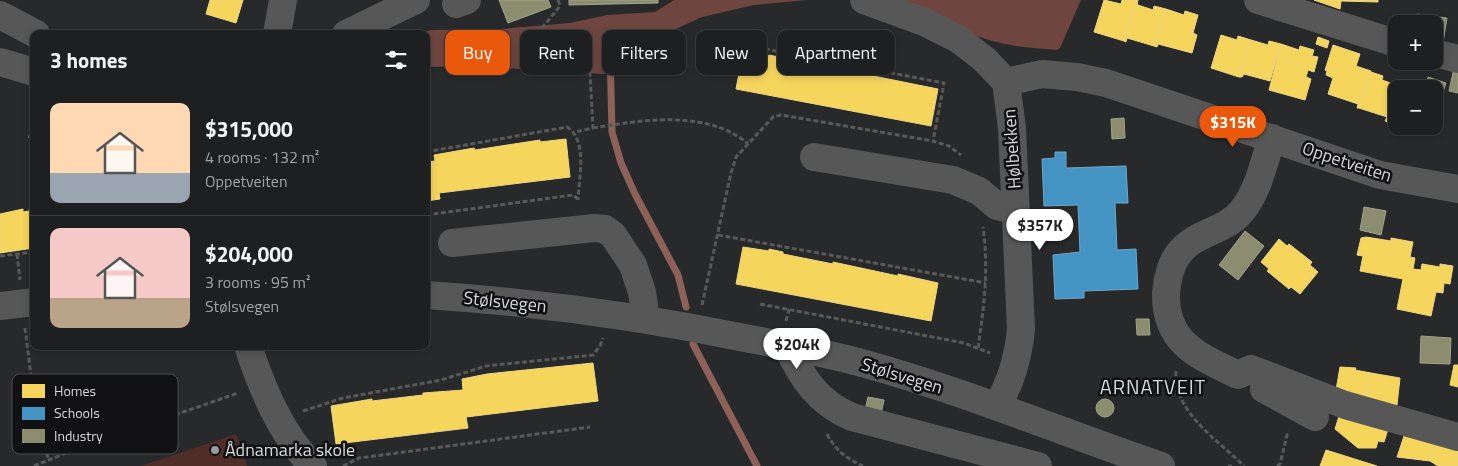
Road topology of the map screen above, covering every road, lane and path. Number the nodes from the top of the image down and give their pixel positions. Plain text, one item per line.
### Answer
1 (282, 0) edge
2 (416, 0) edge
3 (558, 0) edge
4 (864, 0) edge
5 (1258, 0) edge
6 (0, 15) edge
7 (278, 30) edge
8 (354, 30) edge
9 (30, 31) edge
10 (1388, 41) edge
11 (767, 49) edge
12 (1443, 55) edge
13 (1458, 59) edge
14 (0, 62) edge
15 (30, 71) edge
16 (1006, 82) junction
17 (593, 128) junction
18 (575, 132) junction
19 (1272, 138) junction
20 (933, 141) junction
21 (748, 144) junction
22 (430, 151) edge
23 (814, 157) dead end
24 (1458, 189) edge
25 (979, 191) junction
26 (578, 200) junction
27 (1016, 211) junction
28 (430, 214) edge
29 (583, 230) junction
30 (718, 235) junction
31 (452, 243) dead end
32 (30, 252) edge
33 (0, 256) edge
34 (986, 283) junction
35 (430, 294) edge
36 (19, 304) edge
37 (760, 304) dead end
38 (609, 314) junction
39 (646, 319) junction
40 (698, 329) junction
41 (1184, 344) junction
42 (787, 346) junction
43 (978, 348) junction
44 (250, 350) edge
45 (1015, 367) junction
46 (29, 374) edge
47 (1238, 375) junction
48 (263, 385) junction
49 (997, 407) junction
50 (1305, 411) joint
51 (178, 415) edge
52 (279, 420) junction
53 (590, 427) dead end
54 (1458, 437) edge
55 (47, 454) edge
56 (66, 454) edge
57 (49, 460) junction
58 (34, 466) edge
59 (313, 466) edge
60 (343, 466) edge
61 (1038, 466) edge
62 (1161, 466) edge
63 (1228, 466) edge
64 (1232, 466) edge
65 (1244, 466) edge
66 (1277, 466) edge

1 - 7 street
2 - 8 street
3 - 17 path
4 - 16 street
5 - 10 street
6 - 9 street
11 - 20 path
12 - 13 street
14 - 15 street
16 - 19 street, Oppetveiten
16 - 27 street, Hølbekken
17 - 18 path
17 - 21 path
18 - 22 path
18 - 26 path
19 - 24 street, Oppetveiten
19 - 41 street
20 - 21 path
20 - 25 path
21 - 30 path
23 - 25 street
25 - 27 street
25 - 34 path
26 - 28 path
26 - 29 path
27 - 45 street, Hølbekken
29 - 31 street
29 - 39 street
30 - 34 path
30 - 40 path
32 - 33 path
34 - 43 path
35 - 38 street, Stølsvegen
36 - 46 path
37 - 43 path
38 - 39 street, Stølsvegen
38 - 52 path
39 - 40 street, Stølsvegen
40 - 42 street, Stølsvegen
41 - 47 street
41 - 65 path
42 - 49 street, Stølsvegen
42 - 61 street
43 - 45 path
44 - 48 street
45 - 49 street, Hølbekken
47 - 50 street
47 - 54 street
48 - 51 path
48 - 52 street
49 - 62 street, Stølsvegen
50 - 66 path
52 - 59 street
53 - 60 path
55 - 57 path
56 - 57 path
57 - 58 path
63 - 64 path

